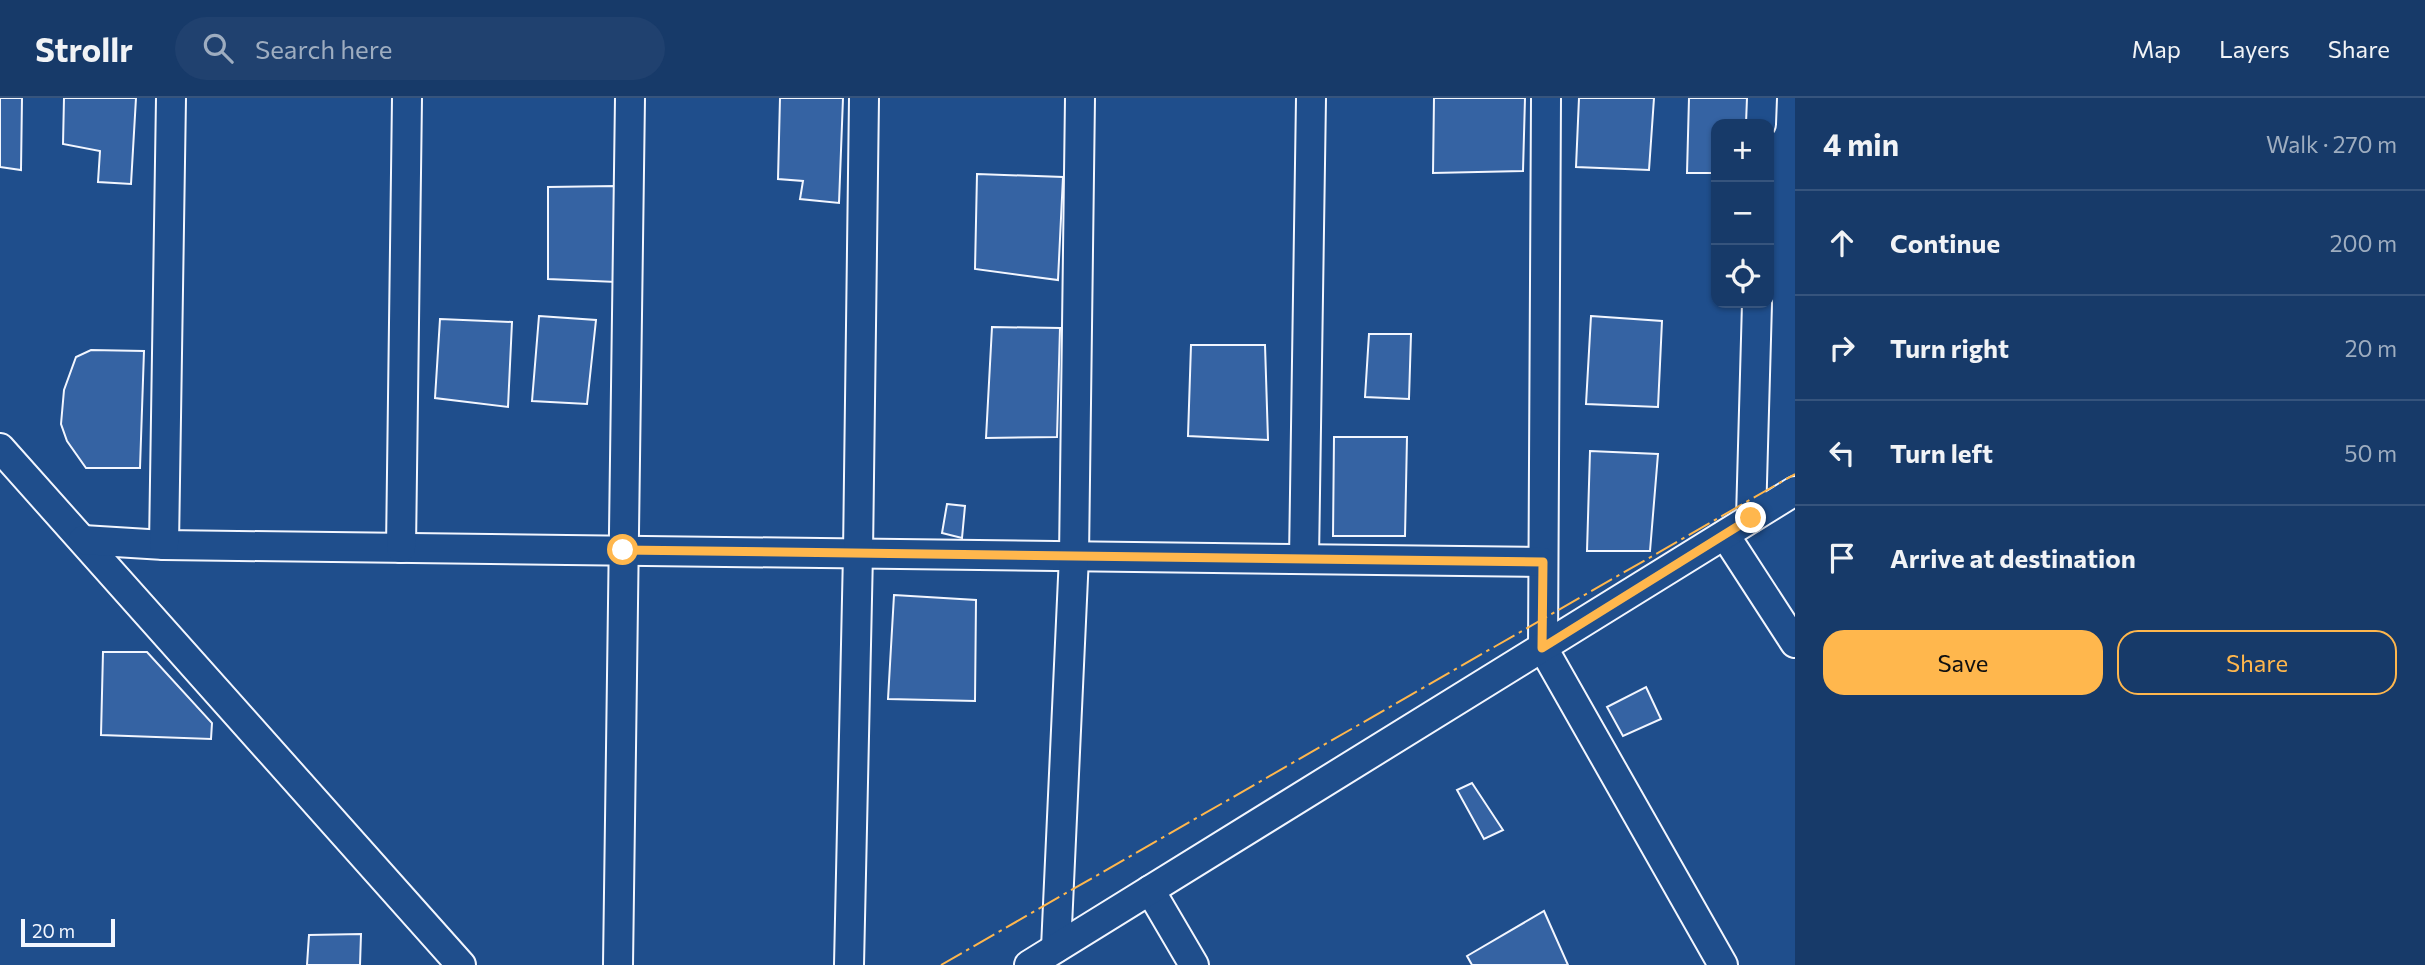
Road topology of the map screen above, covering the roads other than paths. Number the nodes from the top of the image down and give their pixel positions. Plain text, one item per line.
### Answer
1 (171, 98) edge
2 (407, 98) edge
3 (630, 98) edge
4 (864, 98) edge
5 (1080, 98) edge
6 (1311, 98) edge
7 (1546, 98) edge
8 (1762, 98) edge
9 (1761, 119) edge
10 (1757, 308) edge
11 (0, 448) edge
12 (1795, 491) edge
13 (1751, 518) junction
14 (1725, 535) junction
15 (83, 540) junction
16 (164, 545) junction
17 (401, 548) junction
18 (623, 550) junction
19 (858, 553) junction
20 (1074, 556) junction
21 (1304, 559) junction
22 (1543, 562) junction
23 (1795, 643) edge
24 (1542, 648) junction
25 (1150, 890) junction
26 (1056, 948) junction
27 (461, 965) edge
28 (618, 965) edge
29 (849, 965) edge
30 (1029, 965) edge
31 (1194, 965) edge
32 (1723, 965) edge

1 - 16 street
2 - 17 street
3 - 18 street
4 - 19 street
5 - 20 street
6 - 21 street
7 - 22 street
8 - 9 street
10 - 13 street
11 - 15 street
12 - 13 street
13 - 14 street
14 - 23 street
14 - 24 street
15 - 16 street
15 - 27 street
16 - 17 street
17 - 18 street
18 - 19 street
18 - 28 street
19 - 20 street
19 - 29 street
20 - 21 street
20 - 26 street
21 - 22 street
22 - 24 street
24 - 25 street
24 - 32 street
25 - 26 street
25 - 31 street
26 - 30 street

